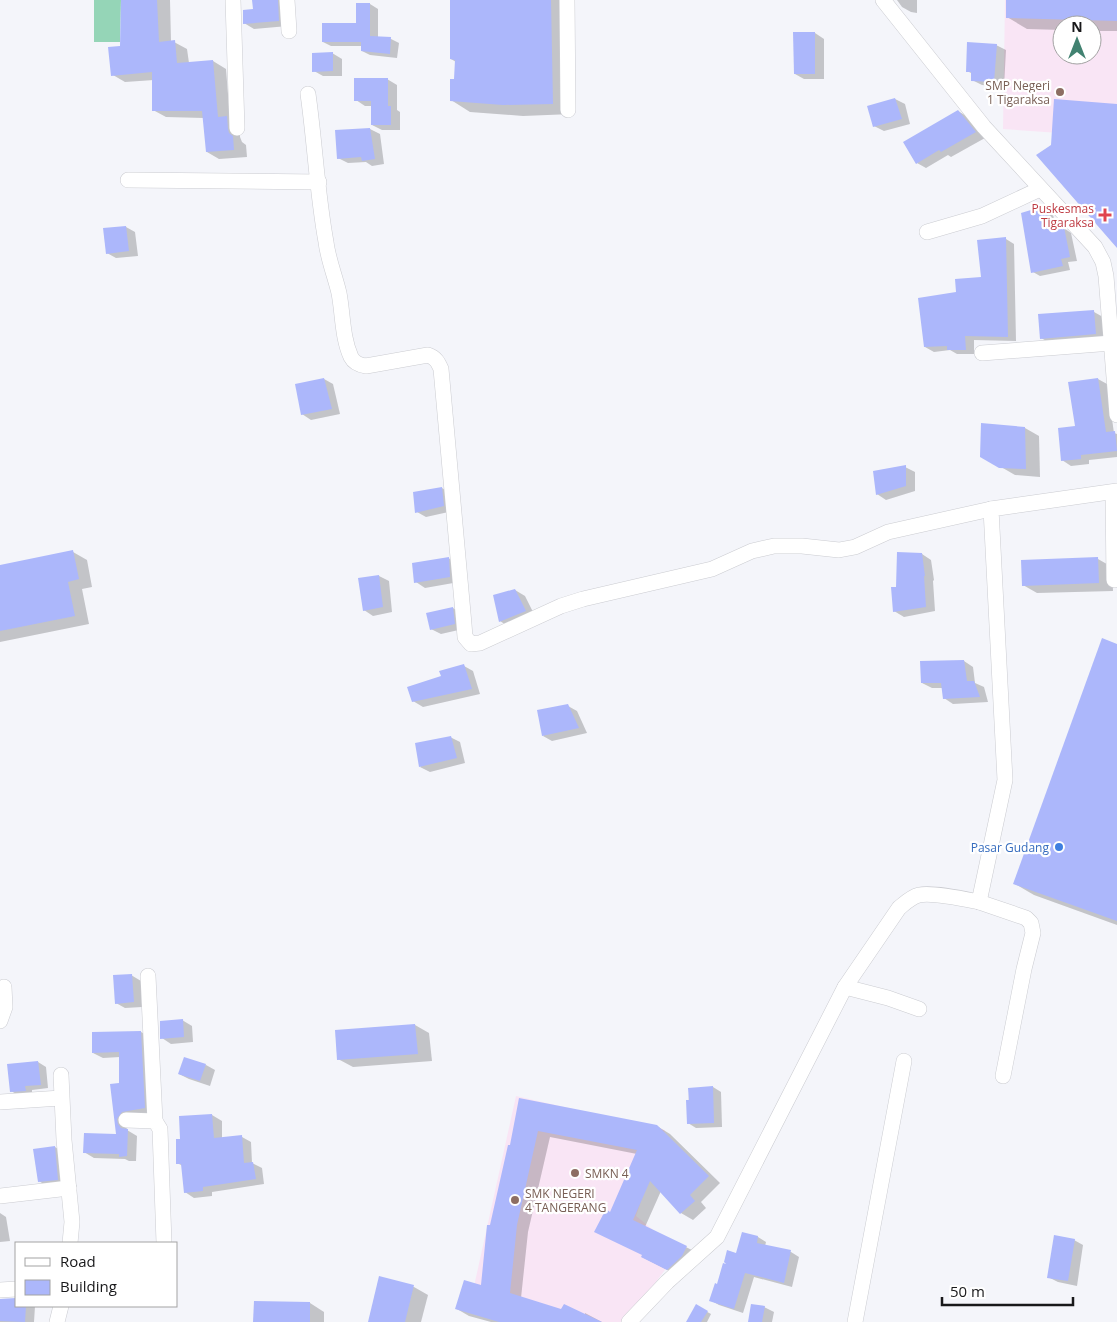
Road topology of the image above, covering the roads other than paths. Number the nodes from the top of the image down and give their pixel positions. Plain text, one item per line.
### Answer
1 (233, 0) edge
2 (287, 0) edge
3 (567, 0) edge
4 (883, 0) edge
5 (289, 31) dead end
6 (308, 94) dead end
7 (568, 110) dead end
8 (237, 128) dead end
9 (128, 180) dead end
10 (319, 182) junction
11 (1040, 190) junction
12 (927, 232) dead end
13 (1112, 343) junction
14 (982, 353) dead end
15 (1117, 415) edge
16 (1115, 492) edge
17 (991, 509) junction
18 (1114, 580) dead end
19 (979, 902) junction
20 (148, 976) dead end
21 (4, 987) dead end
22 (845, 988) junction
23 (919, 1009) dead end
24 (0, 1021) edge
25 (904, 1061) dead end
26 (61, 1075) dead end
27 (1003, 1076) dead end
28 (61, 1098) junction
29 (0, 1102) edge
30 (126, 1120) dead end
31 (155, 1121) junction
32 (69, 1188) junction
33 (0, 1196) edge
34 (70, 1242) edge
35 (164, 1242) edge
36 (15, 1289) edge
37 (0, 1290) edge
38 (62, 1307) edge
39 (58, 1322) edge
40 (629, 1322) edge
41 (855, 1322) edge

1 - 8 street
2 - 5 street
3 - 7 street
4 - 11 street
6 - 10 street
9 - 10 street
10 - 17 street
11 - 12 street
11 - 13 street
13 - 14 street
13 - 15 street
16 - 17 street
16 - 18 street
17 - 19 street
19 - 22 street
19 - 27 street
20 - 31 street
21 - 24 street
22 - 23 street
22 - 40 street
25 - 41 street
26 - 28 street
28 - 29 street
28 - 32 street
30 - 31 street
31 - 35 street
32 - 33 street
32 - 34 street
36 - 37 street
38 - 39 street

